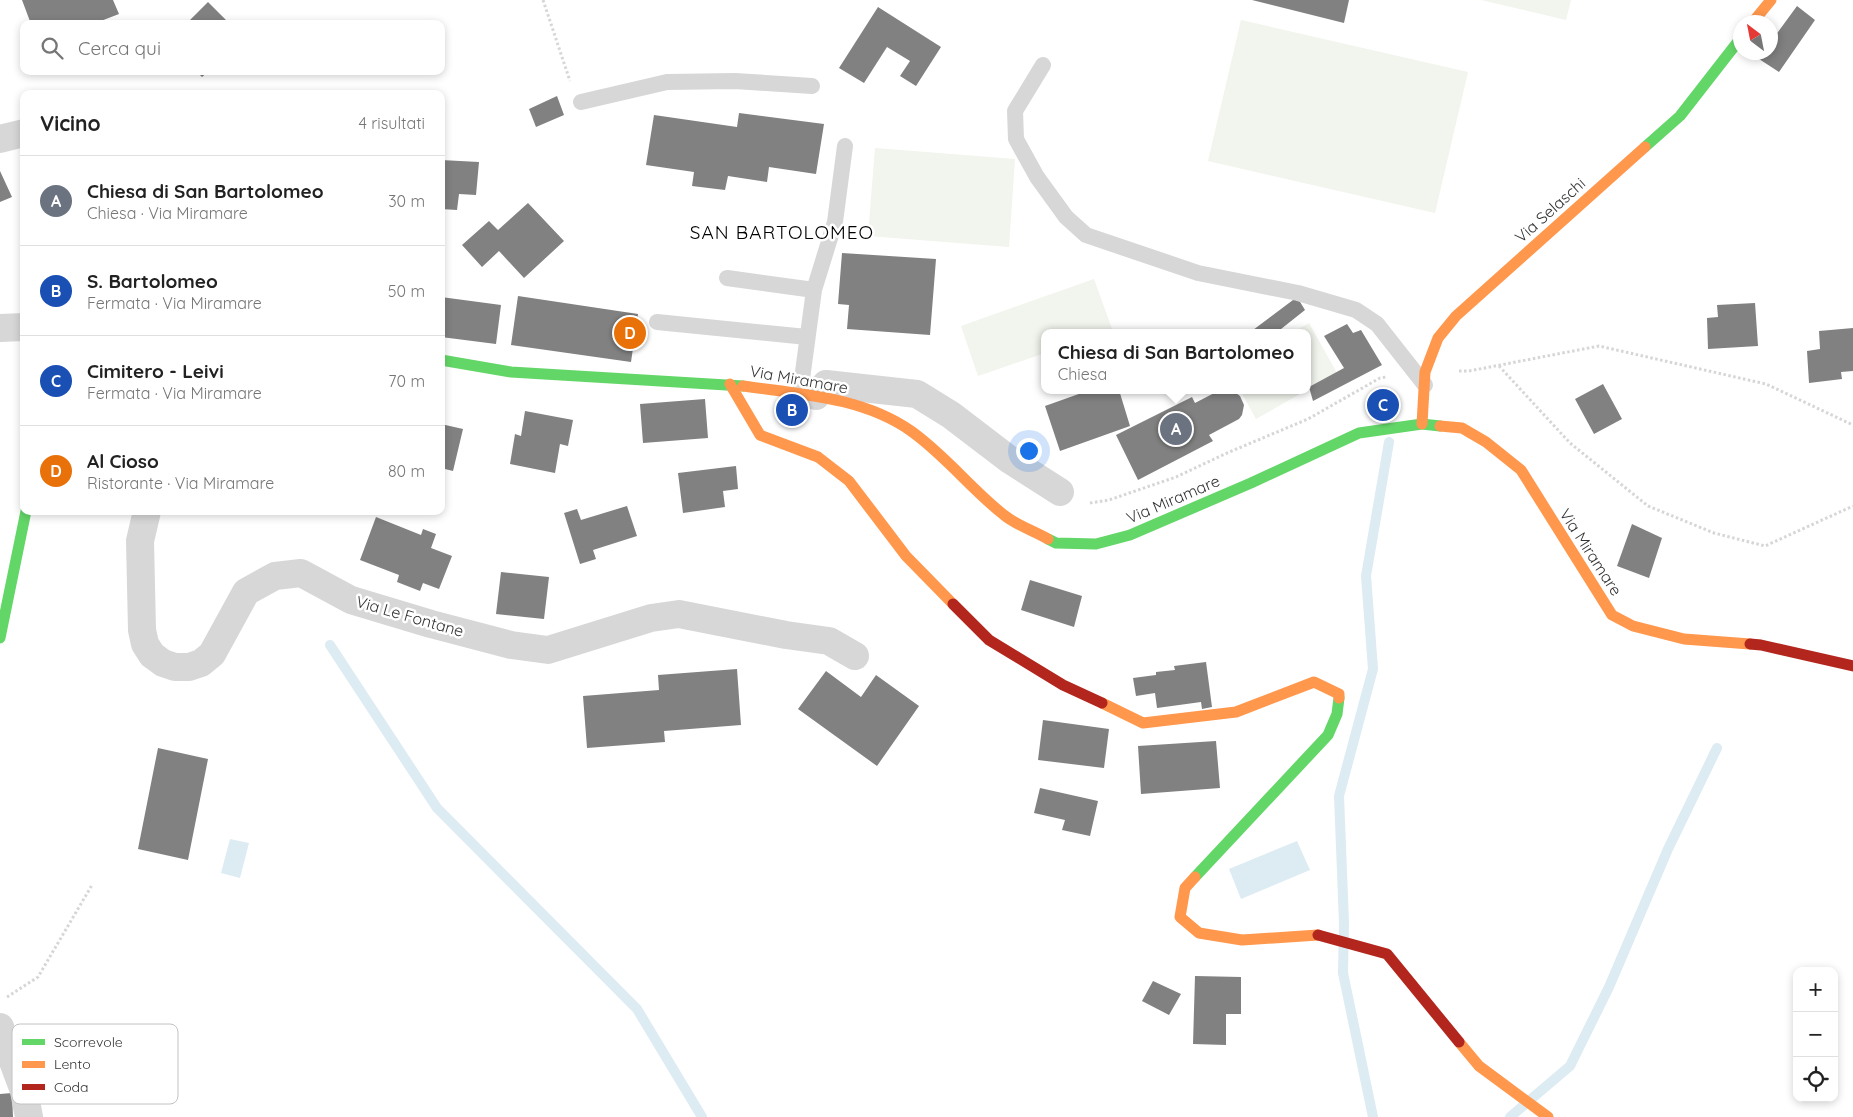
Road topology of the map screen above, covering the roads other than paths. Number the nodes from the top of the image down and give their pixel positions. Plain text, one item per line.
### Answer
1 (1771, 0) edge
2 (1759, 15) edge
3 (1733, 48) edge
4 (1043, 65) dead end
5 (812, 86) dead end
6 (581, 102) dead end
7 (20, 134) edge
8 (0, 139) edge
9 (845, 146) dead end
10 (727, 278) dead end
11 (814, 290) junction
12 (657, 322) dead end
13 (20, 327) edge
14 (0, 328) edge
15 (807, 337) junction
16 (445, 361) edge
17 (1425, 378) junction
18 (730, 384) junction
19 (808, 395) junction
20 (1422, 424) junction
21 (1060, 492) road end
22 (25, 515) edge
23 (146, 515) edge
24 (0, 638) edge
25 (856, 656) dead end
26 (1853, 666) edge
27 (0, 1027) edge
28 (12, 1059) edge
29 (26, 1104) edge
30 (29, 1117) edge
31 (1548, 1117) edge

1 - 2 street
3 - 17 street, Via Selaschi
4 - 17 lane
5 - 6 lane
7 - 8 street
9 - 11 lane
10 - 11 lane
11 - 15 lane
12 - 15 lane
13 - 14 street
15 - 19 lane
16 - 18 street, Via Miramare
17 - 20 street, Via Selaschi
18 - 19 street, Via Miramare
18 - 31 street
19 - 20 street, Via Miramare
19 - 21 street
20 - 26 street, Via Miramare
22 - 24 street
23 - 25 street, Via Le Fontane
27 - 28 street
29 - 30 street

